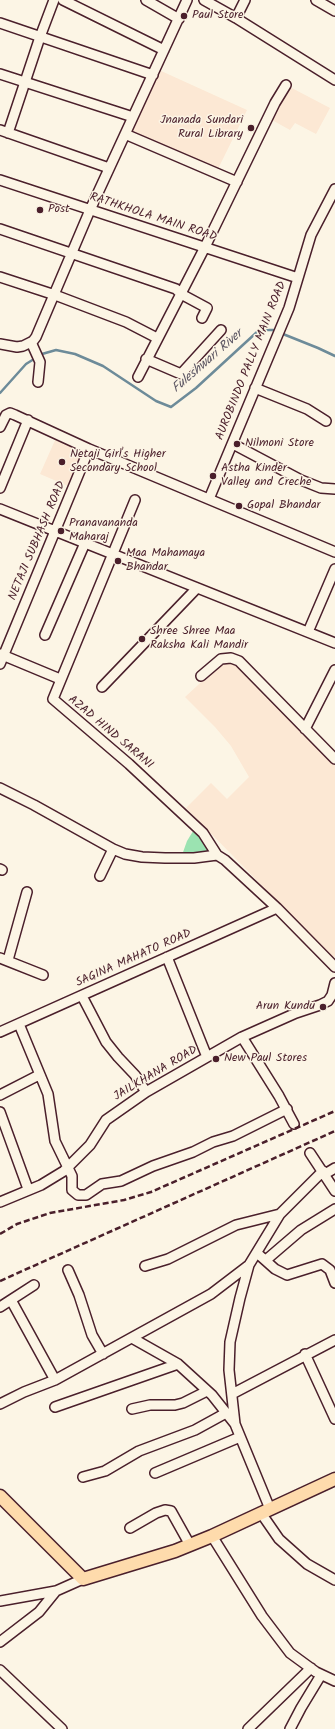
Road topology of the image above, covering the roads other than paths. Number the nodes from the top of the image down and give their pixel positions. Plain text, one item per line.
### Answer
1 (54, 0) edge
2 (63, 0) edge
3 (146, 0) edge
4 (187, 0) edge
5 (204, 0) edge
6 (245, 0) edge
7 (316, 0) edge
8 (331, 6) edge
9 (236, 18) junction
10 (179, 19) junction
11 (0, 23) edge
12 (40, 37) junction
13 (164, 50) junction
14 (0, 74) edge
15 (153, 75) junction
16 (335, 80) edge
17 (26, 83) junction
18 (286, 85) dead end
19 (133, 117) junction
20 (2, 131) edge
21 (125, 134) junction
22 (109, 168) junction
23 (0, 180) edge
24 (237, 182) junction
25 (335, 189) edge
26 (90, 210) junction
27 (0, 230) edge
28 (205, 247) junction
29 (73, 254) junction
30 (0, 277) edge
31 (298, 278) junction
32 (181, 294) junction
33 (55, 295) junction
34 (202, 318) dead end
35 (220, 330) dead end
36 (158, 338) junction
37 (0, 344) edge
38 (32, 346) junction
39 (146, 359) junction
40 (138, 377) dead end
41 (38, 382) dead end
42 (255, 388) junction
43 (28, 420) junction
44 (326, 421) dead end
45 (0, 427) edge
46 (233, 444) junction
47 (89, 449) junction
48 (0, 488) edge
49 (335, 489) edge
50 (210, 499) junction
51 (135, 500) dead end
52 (0, 509) edge
53 (55, 531) junction
54 (85, 543) junction
55 (335, 552) edge
56 (112, 553) junction
57 (335, 569) edge
58 (197, 588) junction
59 (308, 632) junction
60 (45, 635) dead end
61 (335, 643) edge
62 (1, 658) edge
63 (335, 670) edge
64 (201, 676) dead end
65 (60, 679) junction
66 (102, 687) dead end
67 (305, 729) junction
68 (335, 759) edge
69 (0, 788) edge
70 (113, 849) junction
71 (217, 854) junction
72 (100, 876) dead end
73 (28, 892) dead end
74 (277, 908) junction
75 (167, 957) junction
76 (4, 959) edge
77 (335, 967) edge
78 (43, 975) dead end
79 (335, 983) edge
80 (82, 996) junction
81 (19, 1024) junction
82 (0, 1032) edge
83 (242, 1037) junction
84 (207, 1057) junction
85 (39, 1076) junction
86 (146, 1092) junction
87 (0, 1095) edge
88 (287, 1109) junction
89 (0, 1112) edge
90 (294, 1124) dead end
91 (310, 1153) dead end
92 (335, 1168) edge
93 (67, 1169) junction
94 (324, 1173) junction
95 (28, 1189) junction
96 (335, 1191) edge
97 (0, 1202) edge
98 (335, 1209) edge
99 (280, 1214) junction
100 (257, 1253) junction
101 (266, 1260) junction
102 (249, 1265) junction
103 (145, 1266) dead end
104 (68, 1270) dead end
105 (335, 1283) edge
106 (34, 1285) dead end
107 (11, 1300) junction
108 (0, 1307) edge
109 (132, 1338) junction
110 (335, 1340) edge
111 (102, 1354) junction
112 (305, 1354) junction
113 (178, 1364) junction
114 (55, 1380) junction
115 (207, 1391) junction
116 (232, 1394) junction
117 (0, 1404) edge
118 (55, 1407) dead end
119 (132, 1409) dead end
120 (226, 1413) junction
121 (335, 1419) edge
122 (235, 1424) junction
123 (240, 1437) junction
124 (155, 1473) dead end
125 (83, 1477) dead end
126 (335, 1479) edge
127 (2, 1500) edge
128 (266, 1511) junction
129 (130, 1528) dead end
130 (212, 1536) junction
131 (190, 1545) junction
132 (83, 1580) junction
133 (335, 1580) edge
134 (56, 1591) junction
135 (0, 1601) edge
136 (0, 1642) edge
137 (311, 1668) junction
138 (0, 1670) edge
139 (321, 1675) junction
140 (335, 1681) edge
141 (62, 1729) edge
142 (248, 1729) edge
143 (290, 1729) edge

1 - 12 street
2 - 13 street
3 - 10 street
4 - 10 street
5 - 9 street
6 - 9 street
7 - 8 street
9 - 16 street
10 - 13 street
11 - 12 street
12 - 15 street
12 - 17 street
13 - 15 street
14 - 17 street
15 - 19 street
17 - 19 street
17 - 20 street
18 - 24 street
19 - 21 street
20 - 22 street
21 - 22 street
21 - 24 street
22 - 26 street
23 - 26 street, RATHKHOLA MAIN ROAD
24 - 28 street
25 - 31 street, AUROBINDO PALLY MAIN ROAD
26 - 28 street, RATHKHOLA MAIN ROAD
26 - 29 street
27 - 29 street
28 - 31 street, RATHKHOLA MAIN ROAD
28 - 32 street
29 - 32 street
29 - 33 street
30 - 33 street
31 - 42 street, AUROBINDO PALLY MAIN ROAD
32 - 34 street
32 - 36 street
33 - 36 street
33 - 38 street
35 - 39 street
36 - 39 street
37 - 38 street
38 - 41 street
39 - 40 street
42 - 44 street
42 - 46 street, AUROBINDO PALLY MAIN ROAD
43 - 45 street
43 - 47 street
43 - 48 street
46 - 49 street
46 - 50 street, AUROBINDO PALLY MAIN ROAD
47 - 50 street
47 - 53 street, NETAJI SUBHASH ROAD
50 - 55 street
51 - 56 street, AZAD HIND SARANI
52 - 53 street
53 - 54 street
53 - 62 street, NETAJI SUBHASH ROAD
54 - 56 street
54 - 60 street
56 - 58 street
56 - 65 street, AZAD HIND SARANI
57 - 59 street
58 - 59 street
58 - 66 street
59 - 61 street
62 - 65 street
63 - 67 street
64 - 67 street
65 - 71 street, AZAD HIND SARANI
67 - 68 street
69 - 70 street
70 - 71 street
70 - 72 street
71 - 74 street
73 - 76 street
74 - 75 street, SAGINA MAHATO ROAD
74 - 77 street
75 - 80 street, SAGINA MAHATO ROAD
75 - 84 street
76 - 78 street
79 - 83 street, JAILKHANA ROAD
80 - 81 street, SAGINA MAHATO ROAD
80 - 86 street
81 - 82 street, SAGINA MAHATO ROAD
81 - 85 street
83 - 84 street, JAILKHANA ROAD
83 - 88 street
84 - 86 street, JAILKHANA ROAD
85 - 87 street
85 - 93 street
86 - 93 street, JAILKHANA ROAD
88 - 90 street
88 - 93 street
89 - 95 street
91 - 94 street
92 - 94 street
93 - 95 street, JAILKHANA ROAD
94 - 96 street
94 - 99 street
95 - 97 street, JAILKHANA ROAD
98 - 101 street
99 - 100 street
99 - 103 street
100 - 101 street
100 - 102 street
101 - 105 street
102 - 109 street
102 - 116 street
104 - 111 street
106 - 107 street
107 - 108 street
107 - 114 street
109 - 111 street
109 - 113 street
110 - 112 street
111 - 114 street
112 - 116 street
112 - 121 street
113 - 115 street
113 - 118 street
114 - 117 street
115 - 119 street
115 - 120 street
116 - 122 street
120 - 122 street
120 - 125 street
122 - 123 street
123 - 124 street
123 - 128 street
126 - 128 main road
127 - 132 main road
128 - 130 main road
128 - 133 street
129 - 131 street
130 - 131 main road
130 - 137 street
131 - 132 main road
132 - 134 street
134 - 135 street
134 - 136 street
137 - 139 street
137 - 142 street
138 - 141 street
139 - 140 street
139 - 143 street

